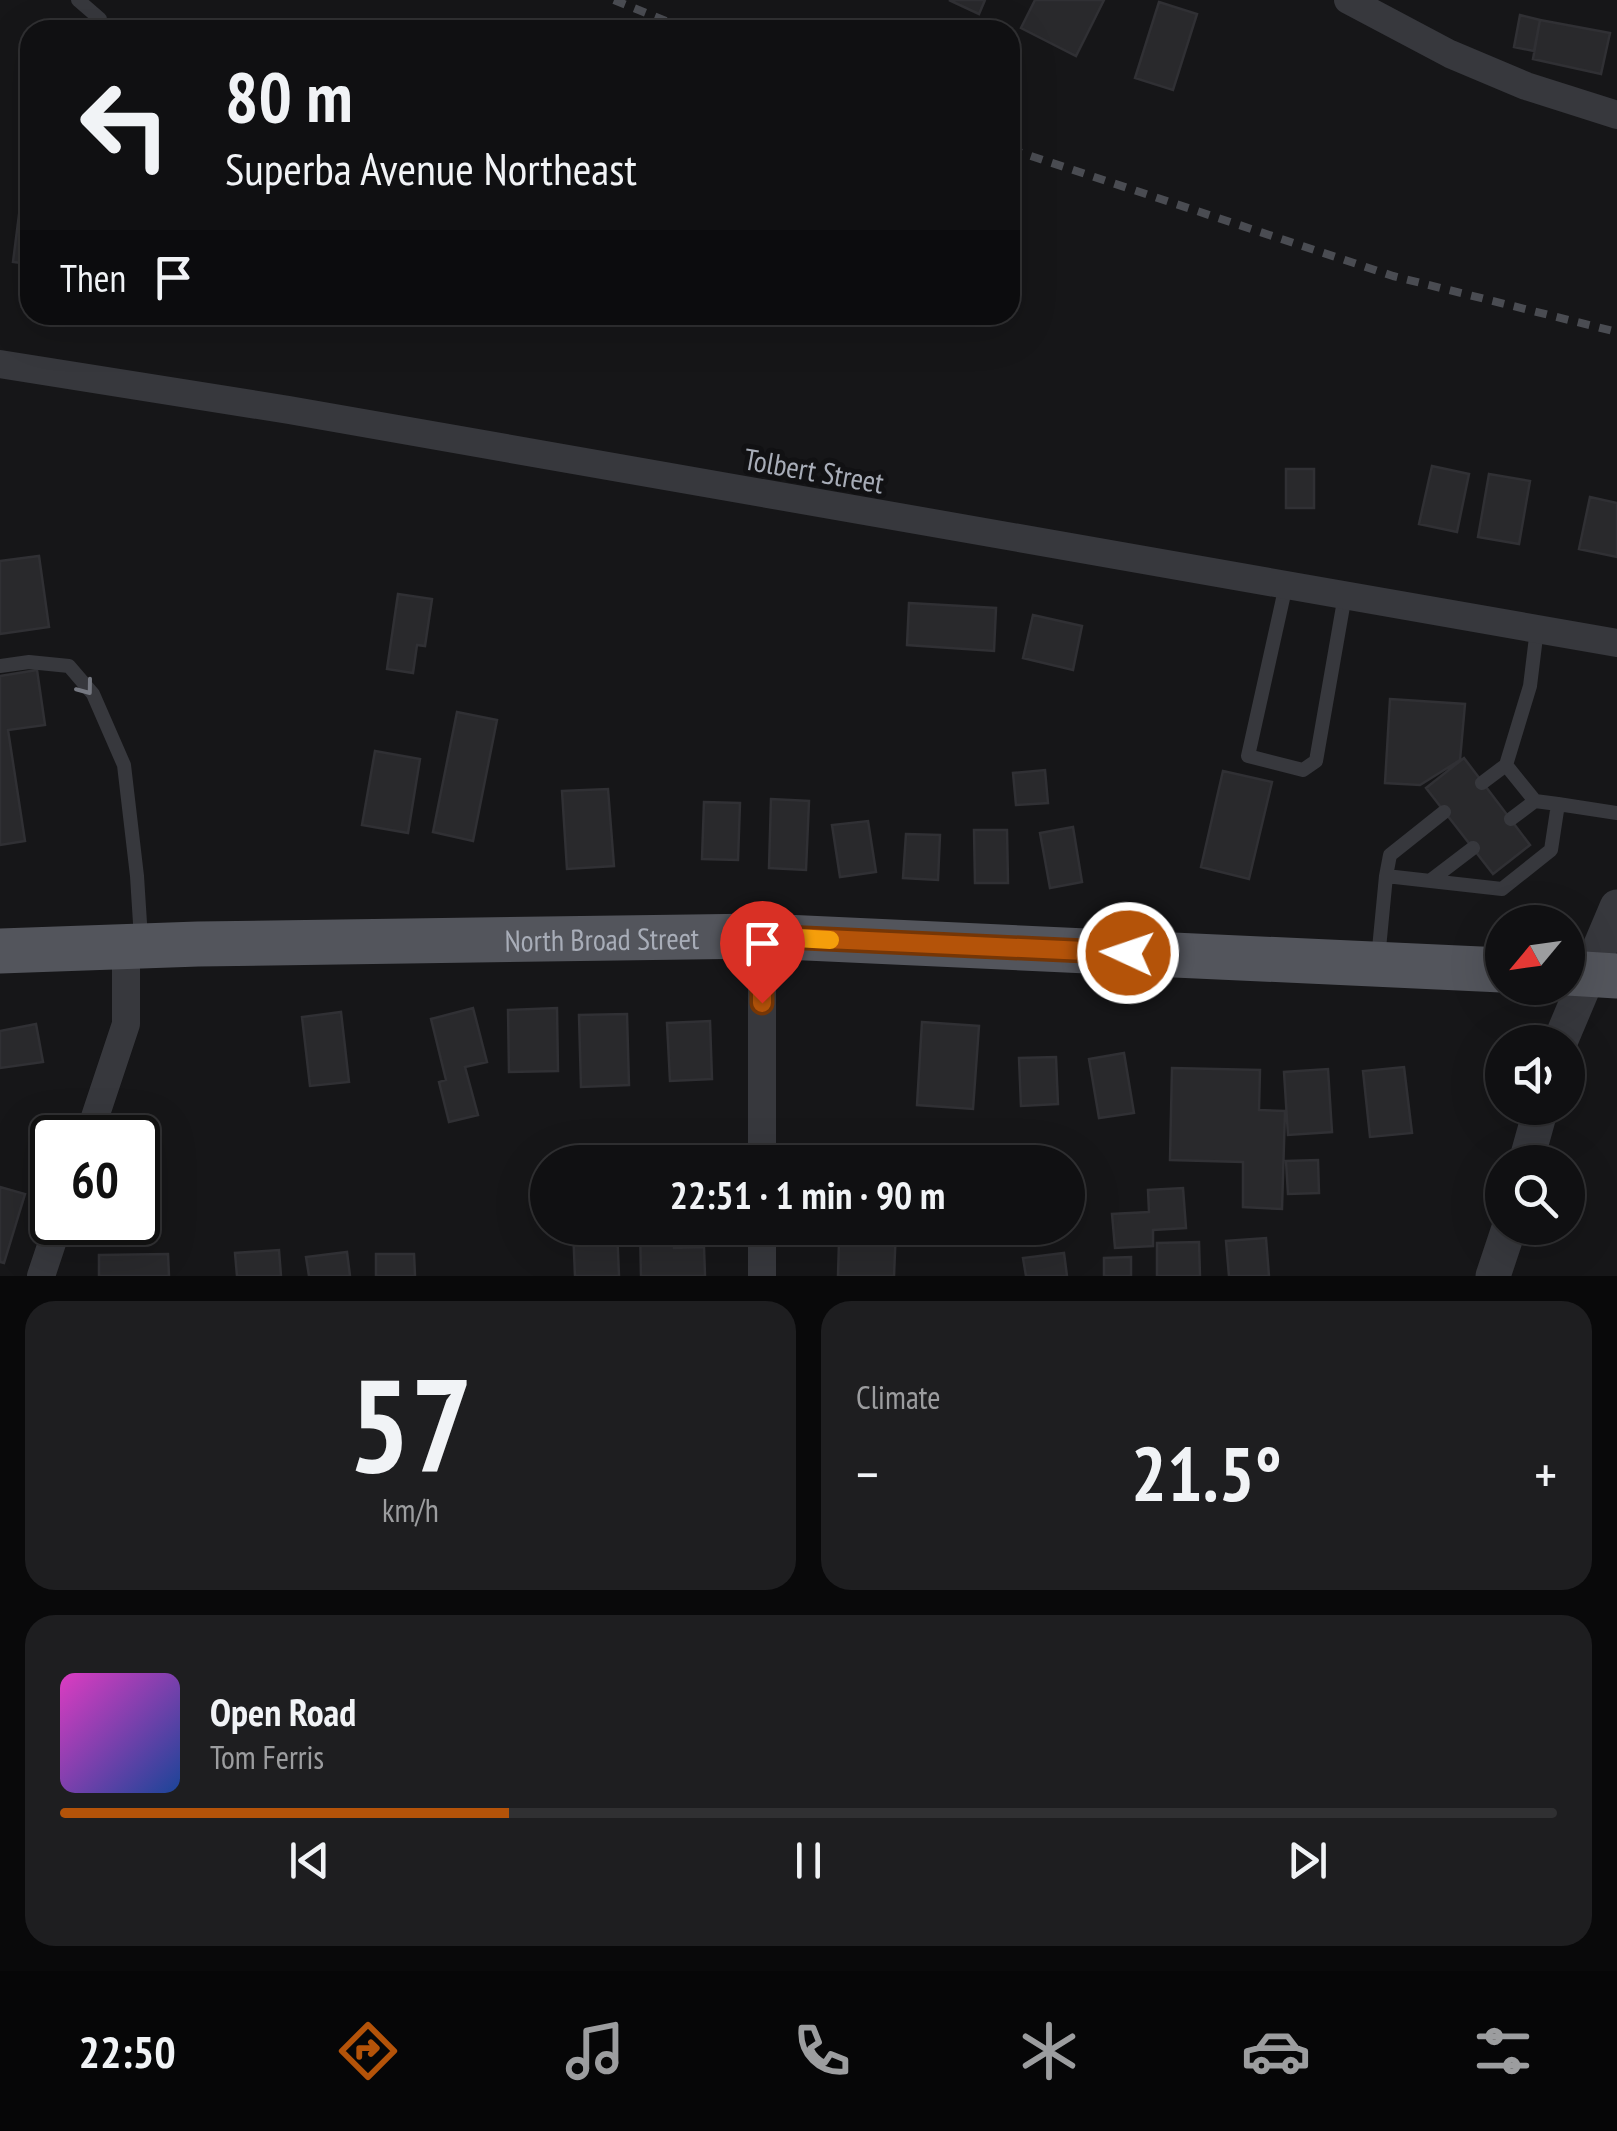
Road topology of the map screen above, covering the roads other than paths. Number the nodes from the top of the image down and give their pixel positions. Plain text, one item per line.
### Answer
1 (78, 0) edge
2 (1348, 0) edge
3 (100, 19) dead end
4 (1617, 114) edge
5 (0, 364) edge
6 (1286, 586) junction
7 (1345, 595) junction
8 (1538, 629) junction
9 (1617, 643) edge
10 (0, 666) edge
11 (1506, 765) junction
12 (1482, 783) dead end
13 (1536, 801) junction
14 (1558, 804) junction
15 (1444, 812) dead end
16 (1617, 814) edge
17 (1511, 819) dead end
18 (1473, 848) dead end
19 (1386, 876) junction
20 (1431, 880) junction
21 (1617, 907) edge
22 (762, 936) junction
23 (134, 946) junction
24 (0, 951) edge
25 (1378, 964) junction
26 (1485, 969) edge
27 (1592, 974) edge
28 (1568, 1025) edge
29 (96, 1115) edge
30 (762, 1145) edge
31 (51, 1245) edge
32 (762, 1245) edge
33 (1504, 1245) edge
34 (41, 1276) edge
35 (762, 1276) edge
36 (1494, 1276) edge

1 - 3 lane
2 - 4 street
5 - 6 street, Tolbert Street
6 - 7 street, Tolbert Street
6 - 7 lane
7 - 8 street, Tolbert Street
8 - 9 street, Tolbert Street
8 - 11 lane
10 -> 23 lane
11 - 12 lane
11 - 13 lane
13 - 14 lane
13 - 17 lane
14 - 16 lane
14 - 20 lane
15 - 19 lane
18 - 20 lane
19 - 20 lane
19 - 25 lane
21 - 27 street
22 - 23 main road, North Broad Street
22 - 25 main road, North Broad Street
22 - 30 street
23 - 24 main road, North Broad Street
23 - 29 street
25 - 26 main road, North Broad Street
27 - 28 street
31 - 34 street
32 - 35 street
33 - 36 street

